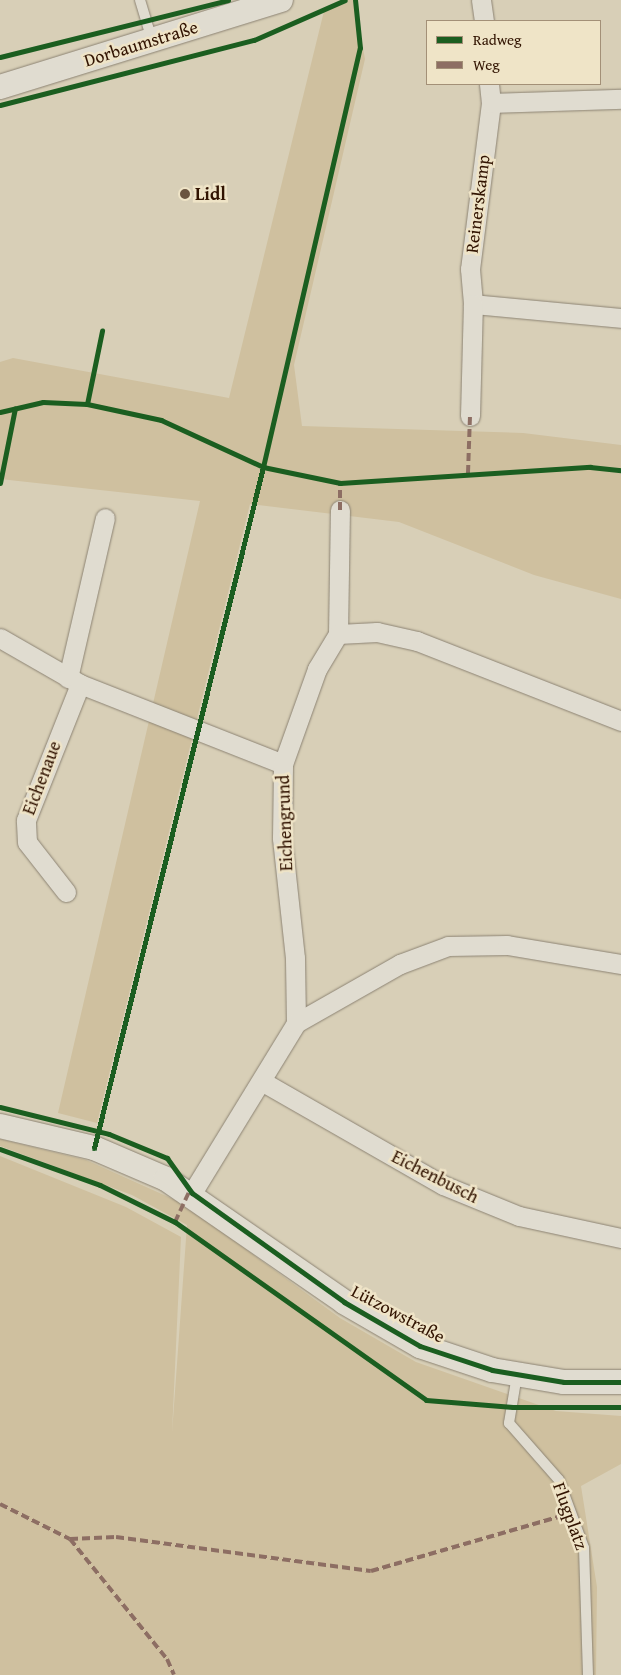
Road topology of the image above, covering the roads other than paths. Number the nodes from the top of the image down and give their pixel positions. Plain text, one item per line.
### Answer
1 (140, 0) edge
2 (281, 0) edge
3 (481, 0) edge
4 (484, 20) edge
5 (152, 41) junction
6 (489, 85) edge
7 (0, 86) edge
8 (621, 99) edge
9 (491, 103) junction
10 (473, 304) junction
11 (621, 318) edge
12 (470, 416) dead end
13 (340, 510) dead end
14 (105, 518) dead end
15 (338, 634) junction
16 (0, 638) edge
17 (74, 681) junction
18 (621, 722) edge
19 (283, 764) junction
20 (66, 892) dead end
21 (621, 964) edge
22 (296, 1023) junction
23 (263, 1082) junction
24 (0, 1126) edge
25 (192, 1193) junction
26 (621, 1238) edge
27 (517, 1375) junction
28 (621, 1382) edge
29 (588, 1675) edge

1 - 5 lane
2 - 5 street, Dorbaumstraße
3 - 4 street
5 - 7 street, Dorbaumstraße
6 - 9 street, Reinerskamp
8 - 9 street
9 - 10 street, Reinerskamp
10 - 11 street
10 - 12 street, Reinerskamp
13 - 15 street, Eichengrund
14 - 17 street, Eichenaue
15 - 18 street
15 - 19 street, Eichengrund
16 - 17 street
17 - 19 street
17 - 20 street, Eichenaue
19 - 22 street, Eichengrund
21 - 22 street
22 - 23 street
23 - 25 street
23 - 26 street, Eichenbusch
24 - 25 street, Lützowstraße
25 - 27 street, Lützowstraße
27 - 28 street, Lützowstraße
27 - 29 lane, Flugplatz

